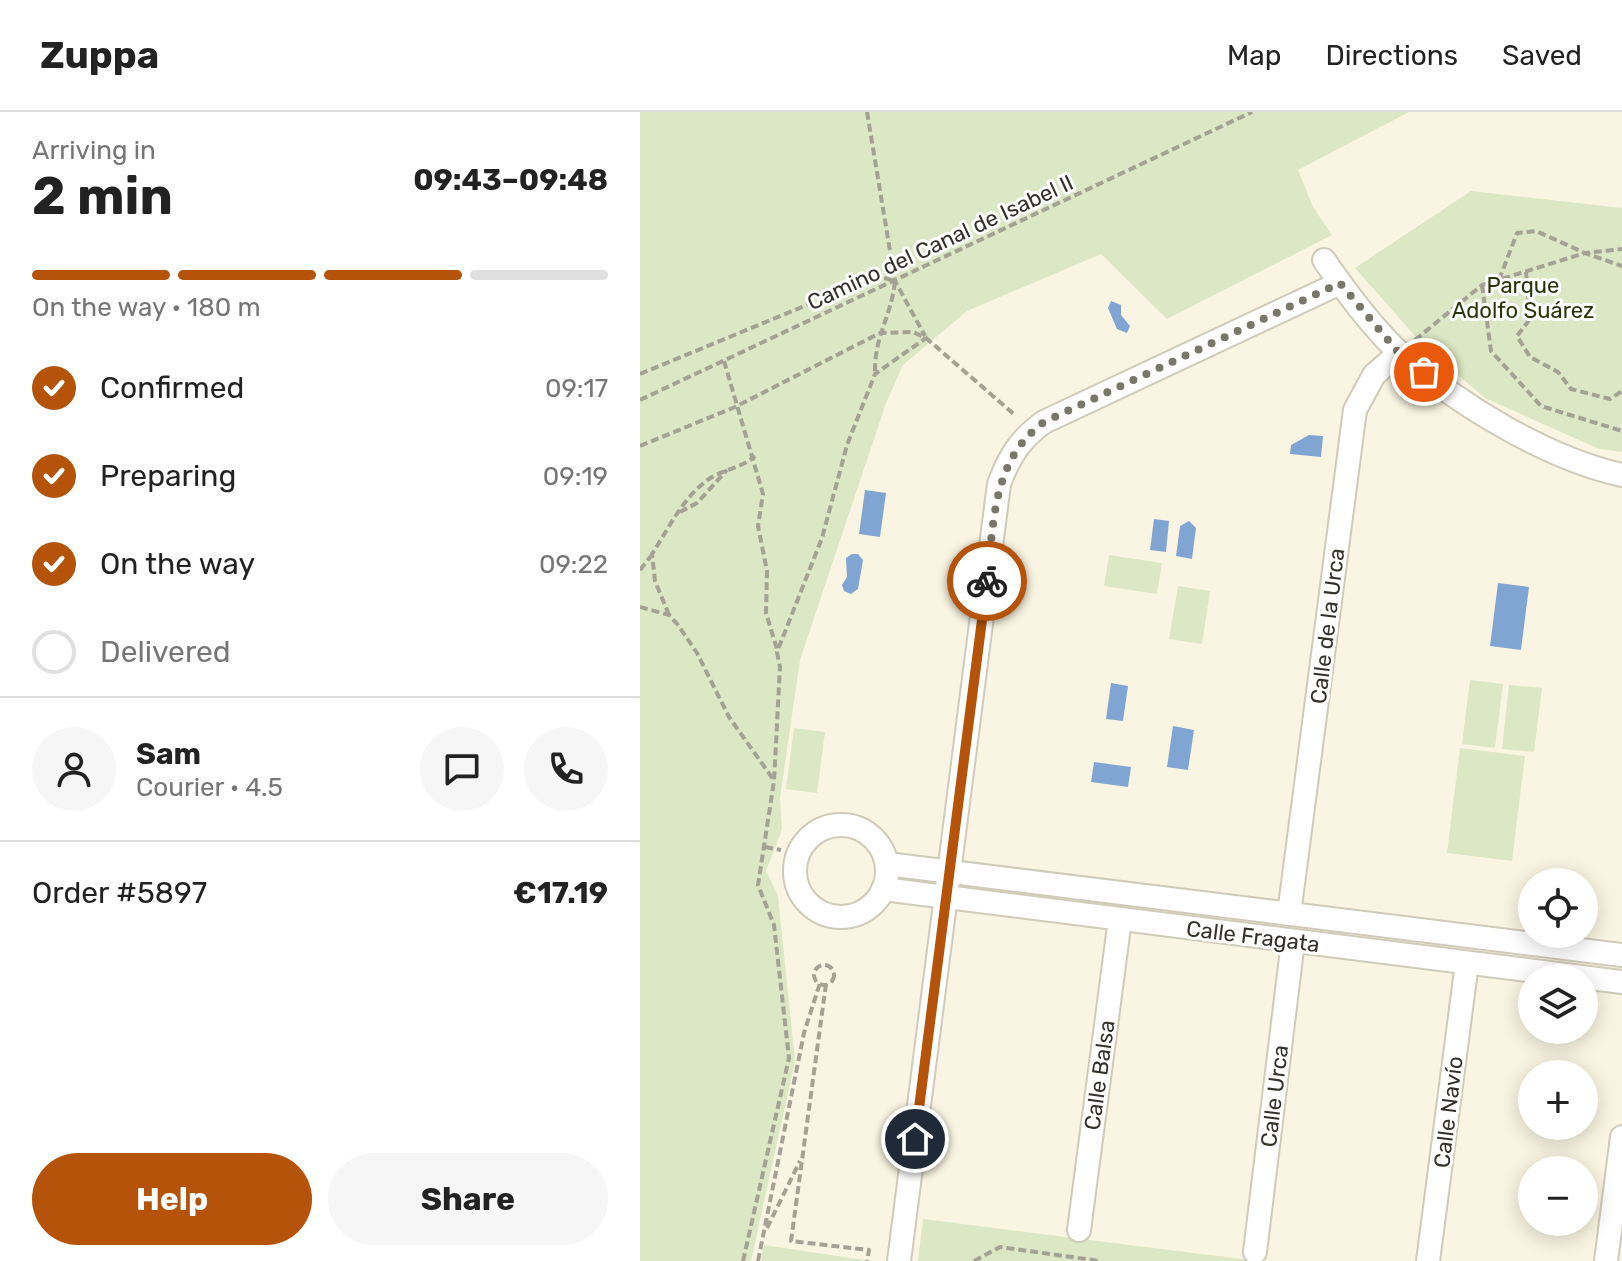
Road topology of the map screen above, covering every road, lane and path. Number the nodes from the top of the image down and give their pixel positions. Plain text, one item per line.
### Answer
1 (867, 112) edge
2 (1252, 112) edge
3 (1622, 249) edge
4 (1585, 253) junction
5 (1324, 260) dead end
6 (1622, 266) edge
7 (1526, 272) junction
8 (1499, 280) junction
9 (895, 281) junction
10 (1340, 283) junction
11 (1482, 285) junction
12 (880, 333) junction
13 (926, 338) junction
14 (1399, 353) junction
15 (724, 361) junction
16 (640, 374) edge
17 (875, 374) junction
18 (1622, 391) edge
19 (640, 400) edge
20 (735, 407) junction
21 (1016, 416) dead end
22 (1622, 431) edge
23 (640, 446) edge
24 (755, 456) junction
25 (727, 470) junction
26 (1622, 475) edge
27 (678, 512) junction
28 (652, 554) junction
29 (640, 570) edge
30 (640, 607) edge
31 (669, 615) junction
32 (777, 652) junction
33 (774, 781) junction
34 (765, 847) junction
35 (781, 850) dead end
36 (887, 864) junction
37 (949, 872) junction
38 (883, 889) junction
39 (946, 897) junction
40 (1289, 914) junction
41 (1120, 919) junction
42 (1293, 941) junction
43 (1622, 955) edge
44 (1467, 963) junction
45 (1622, 982) edge
46 (823, 984) junction
47 (1622, 1137) edge
48 (803, 1155) junction
49 (1079, 1230) dead end
50 (764, 1234) junction
51 (1255, 1252) dead end
52 (743, 1261) edge
53 (758, 1261) edge
54 (867, 1261) edge
55 (899, 1261) edge
56 (974, 1261) edge
57 (1100, 1261) edge
58 (1428, 1261) edge
59 (1606, 1261) edge

1 - 9 path
2 - 9 path, Camino del Canal de Isabel II
3 - 4 path
4 - 6 path
4 - 7 path
4 - 8 path
5 - 10 street
7 - 8 path
7 - 18 path
8 - 11 path
9 - 12 path
9 - 13 path
9 - 15 path, Camino del Canal de Isabel II
9 - 16 path
10 - 14 street
10 - 37 street
11 - 14 path
11 - 22 path
12 - 13 path
12 - 17 path
12 - 20 path
13 - 17 path
13 - 21 path
14 - 26 street
14 - 40 street, Calle de la Urca
15 - 19 path, Camino del Canal de Isabel II
15 - 20 path
17 - 32 path
20 - 23 path
20 - 24 path
24 - 25 path
24 - 32 path
25 - 27 path
25 - 27 path
27 - 28 path
28 - 29 path
28 - 31 path
30 - 31 path
31 - 33 path
32 - 33 path
33 - 34 path
34 - 35 path
34 - 52 path
36 - 37 street, Calle Fragata
36 - 38 street
36 - 38 street
37 - 39 street
37 - 40 street, Calle Fragata
38 - 39 street, Calle Fragata
39 - 41 street, Calle Fragata
39 - 55 street
40 - 43 street, Calle Fragata
41 - 42 street, Calle Fragata
41 - 49 street, Calle Balsa
42 - 44 street, Calle Fragata
42 - 51 street, Calle Urca
44 - 45 street, Calle Fragata
44 - 58 street, Calle Navío
46 - 46 path
46 - 48 path
46 - 50 path
47 - 59 street
48 - 50 path
48 - 54 path
50 - 53 path
56 - 57 path

